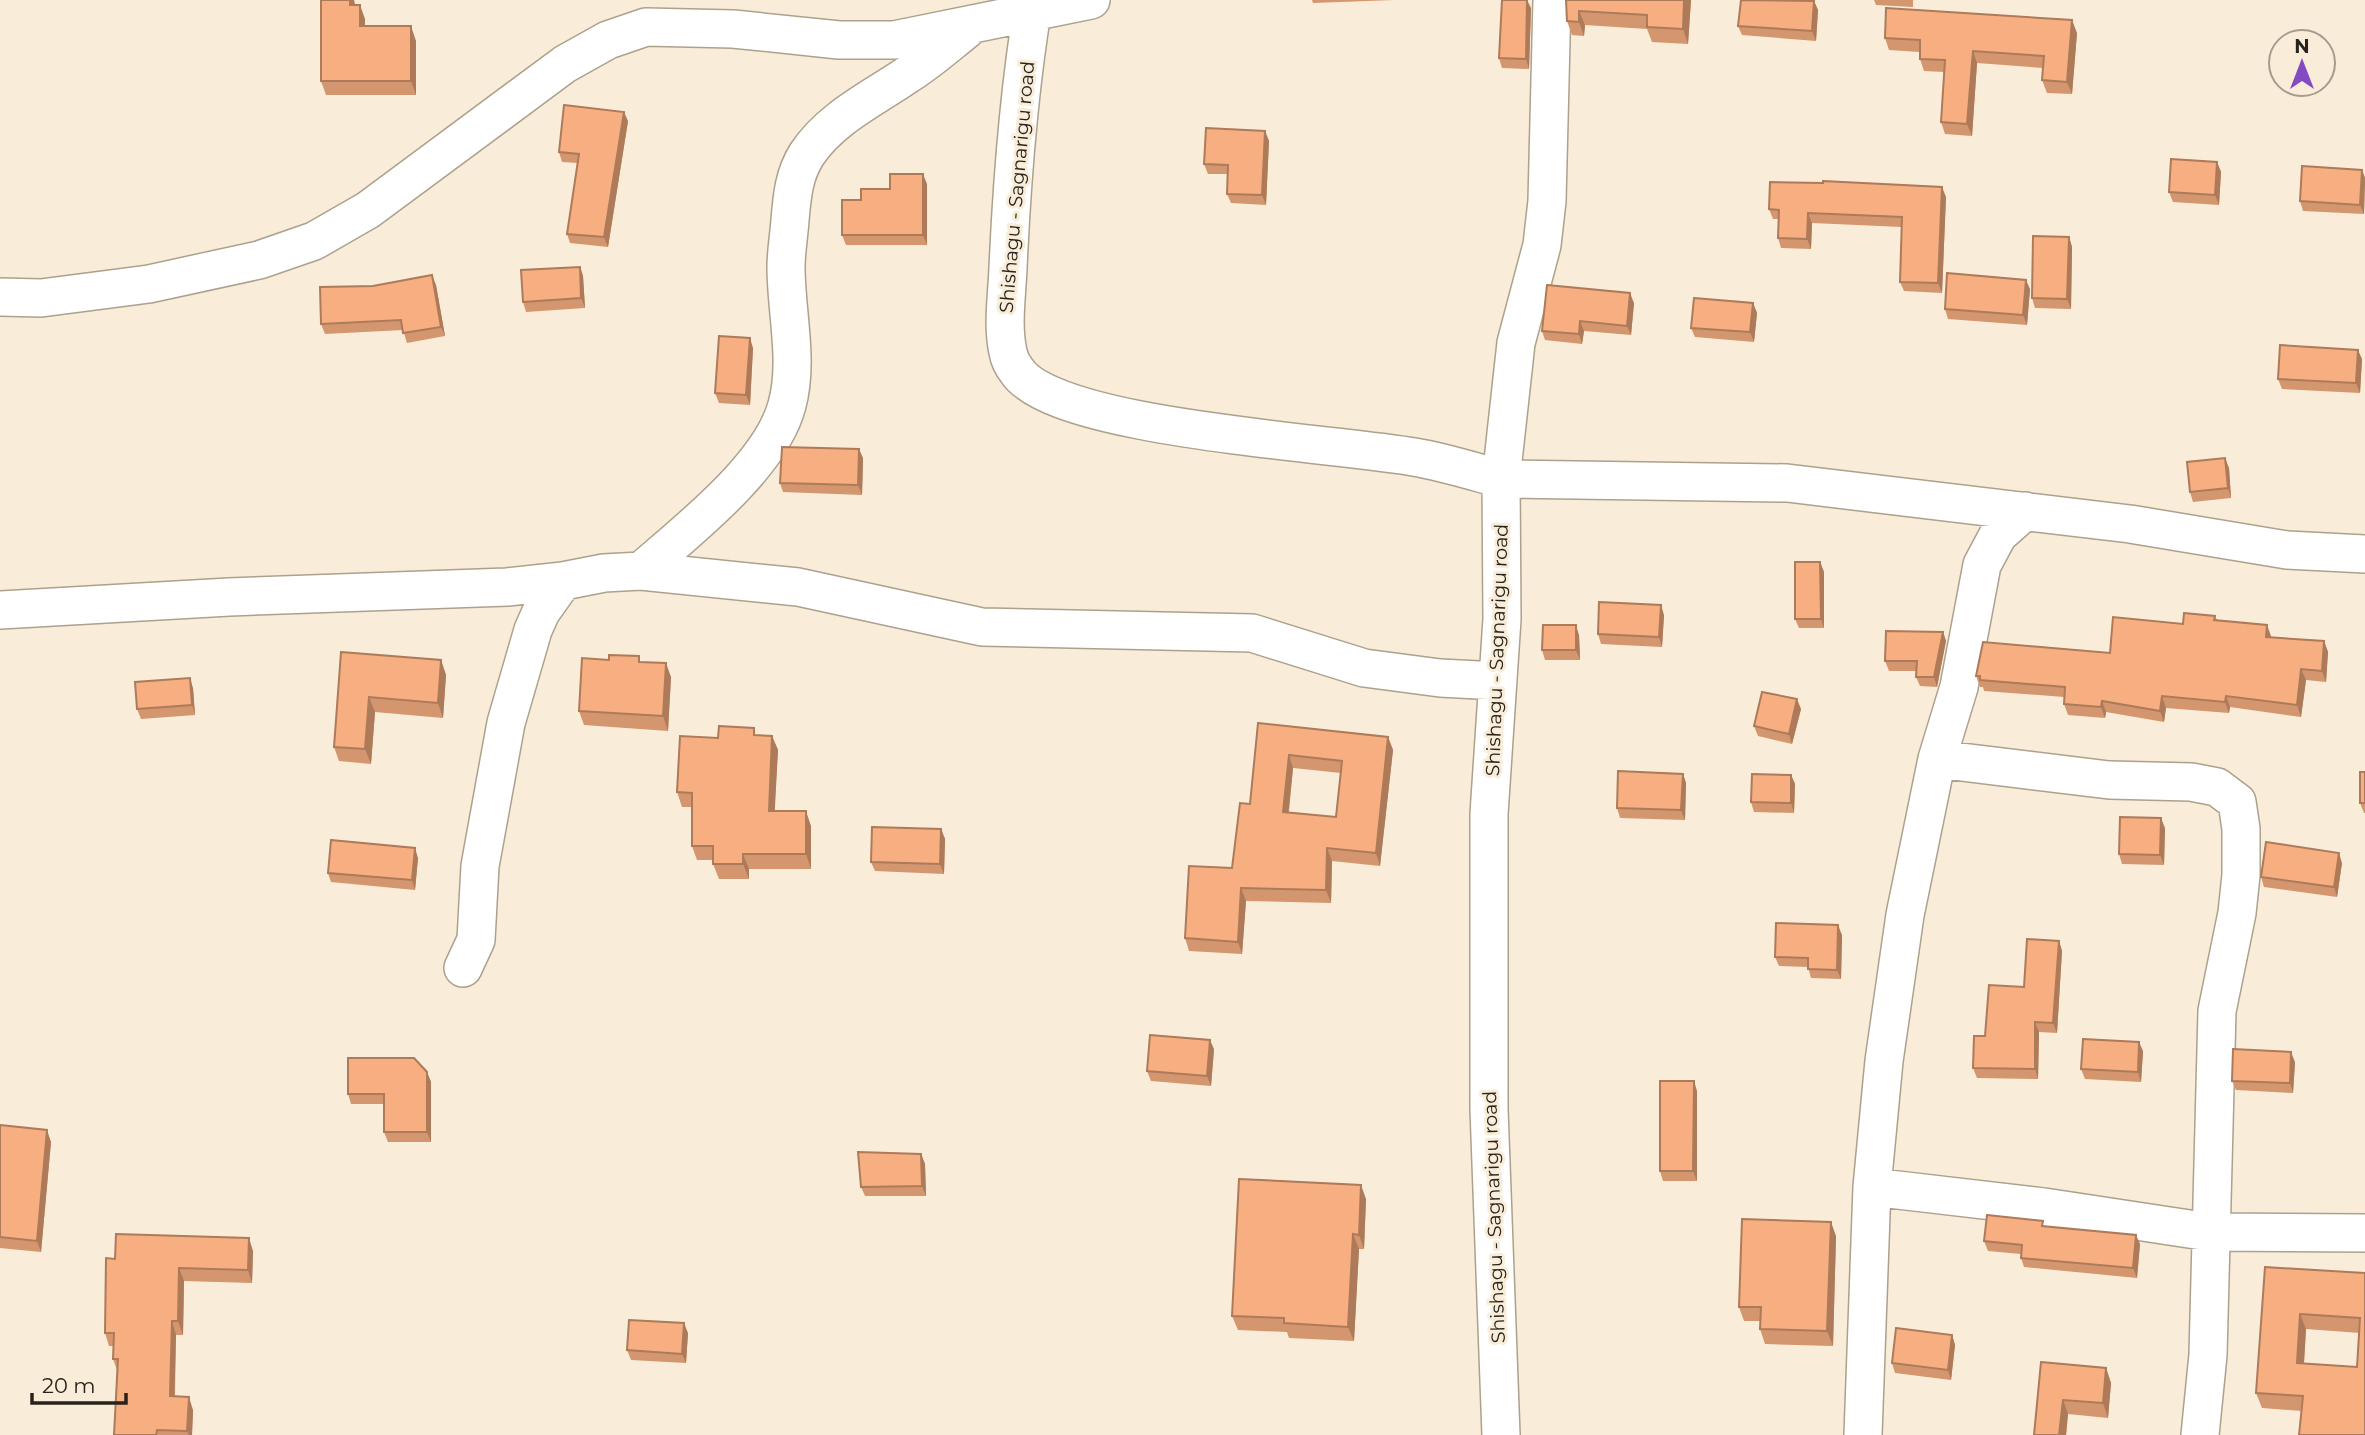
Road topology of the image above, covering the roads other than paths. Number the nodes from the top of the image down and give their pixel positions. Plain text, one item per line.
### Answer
1 (1091, 0) edge
2 (1552, 0) edge
3 (1033, 5) edge
4 (972, 25) junction
5 (0, 297) edge
6 (1501, 479) junction
7 (2025, 510) junction
8 (2365, 554) edge
9 (641, 571) junction
10 (563, 582) junction
11 (0, 610) edge
12 (1498, 681) junction
13 (1937, 759) junction
14 (463, 968) dead end
15 (1872, 1186) junction
16 (2209, 1232) junction
17 (2365, 1233) edge
18 (1501, 1435) edge
19 (1863, 1435) edge
20 (2200, 1435) edge

1 - 3 street
2 - 6 street
3 - 4 street
3 - 6 street, Shishagu - Sagnarigu road
4 - 5 street
4 - 9 street
6 - 7 street
6 - 12 street, Shishagu - Sagnarigu road
7 - 8 street
7 - 13 street
9 - 10 street
9 - 12 street
10 - 11 street
10 - 14 street
12 - 18 street, Shishagu - Sagnarigu road
13 - 15 street
13 - 16 street
15 - 16 street
15 - 19 street
16 - 17 street
16 - 20 street

